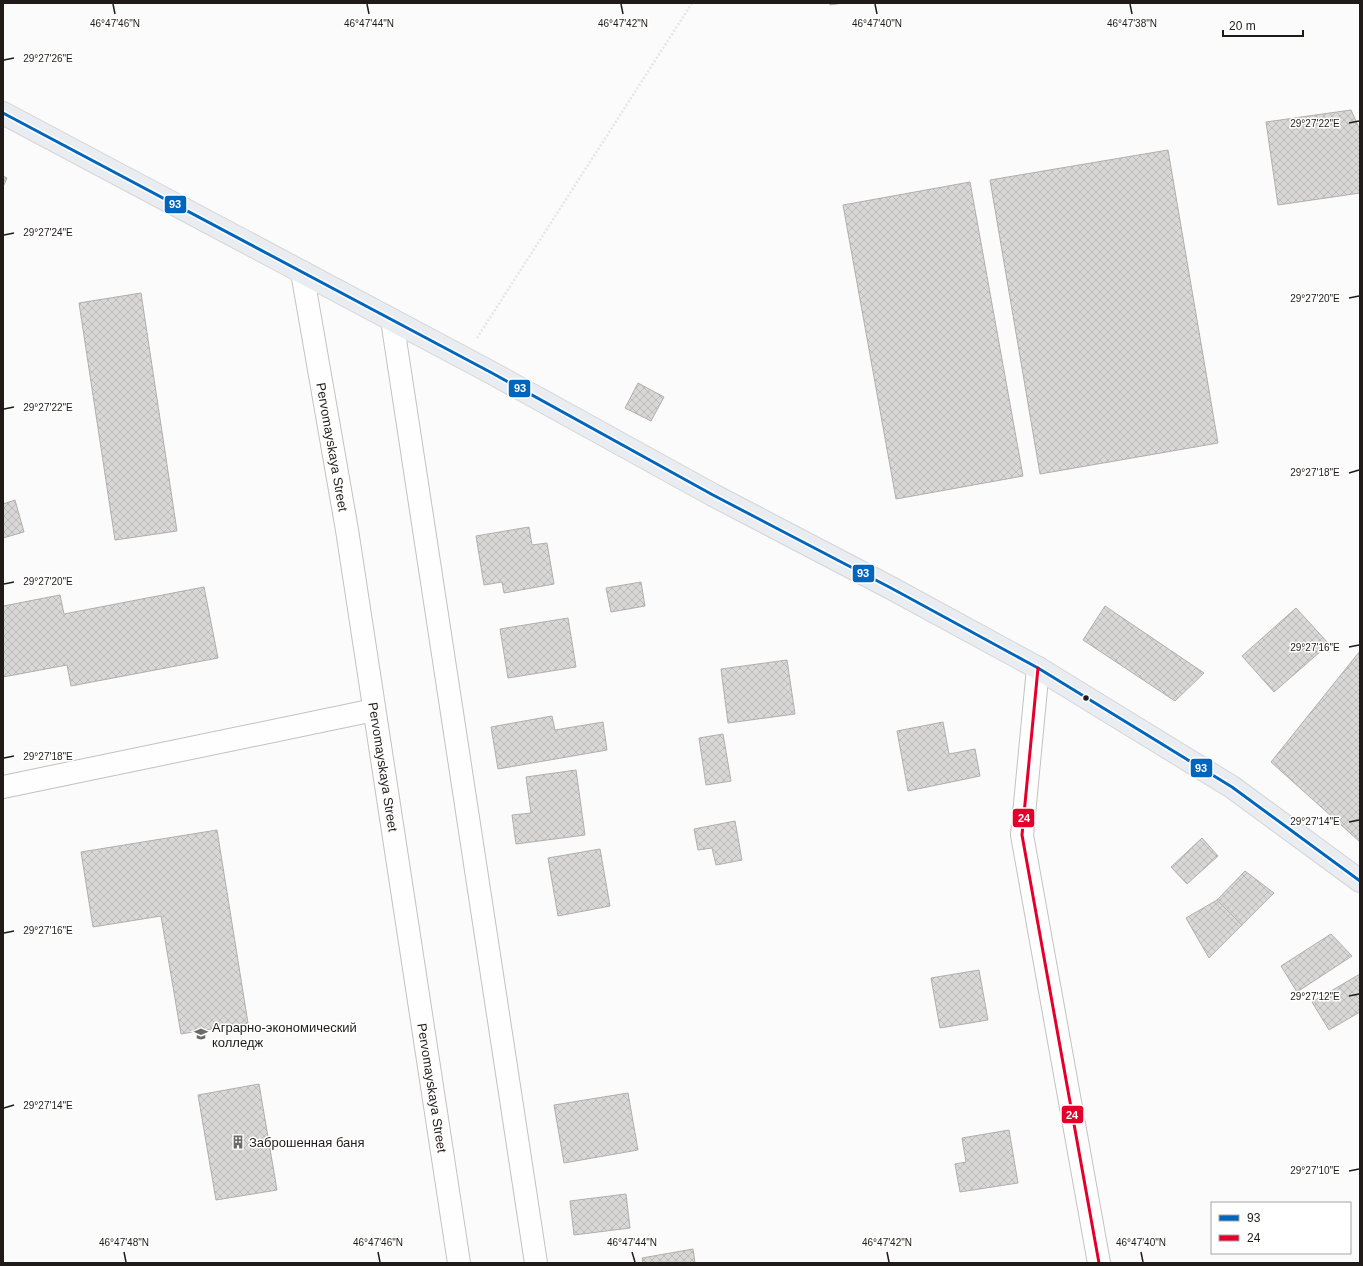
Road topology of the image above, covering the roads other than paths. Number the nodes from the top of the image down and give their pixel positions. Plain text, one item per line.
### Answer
1 (3, 113) edge
2 (302, 272) junction
3 (392, 320) junction
4 (1038, 668) junction
5 (374, 710) junction
6 (3, 787) edge
7 (1360, 881) edge
8 (459, 1263) edge
9 (536, 1263) edge
10 (1099, 1263) edge

1 - 2 main road
2 - 3 main road
2 - 5 street, Pervomayskaya Street
3 - 4 main road
3 - 9 street
4 - 7 main road
4 - 10 street
5 - 6 street
5 - 8 street, Pervomayskaya Street

